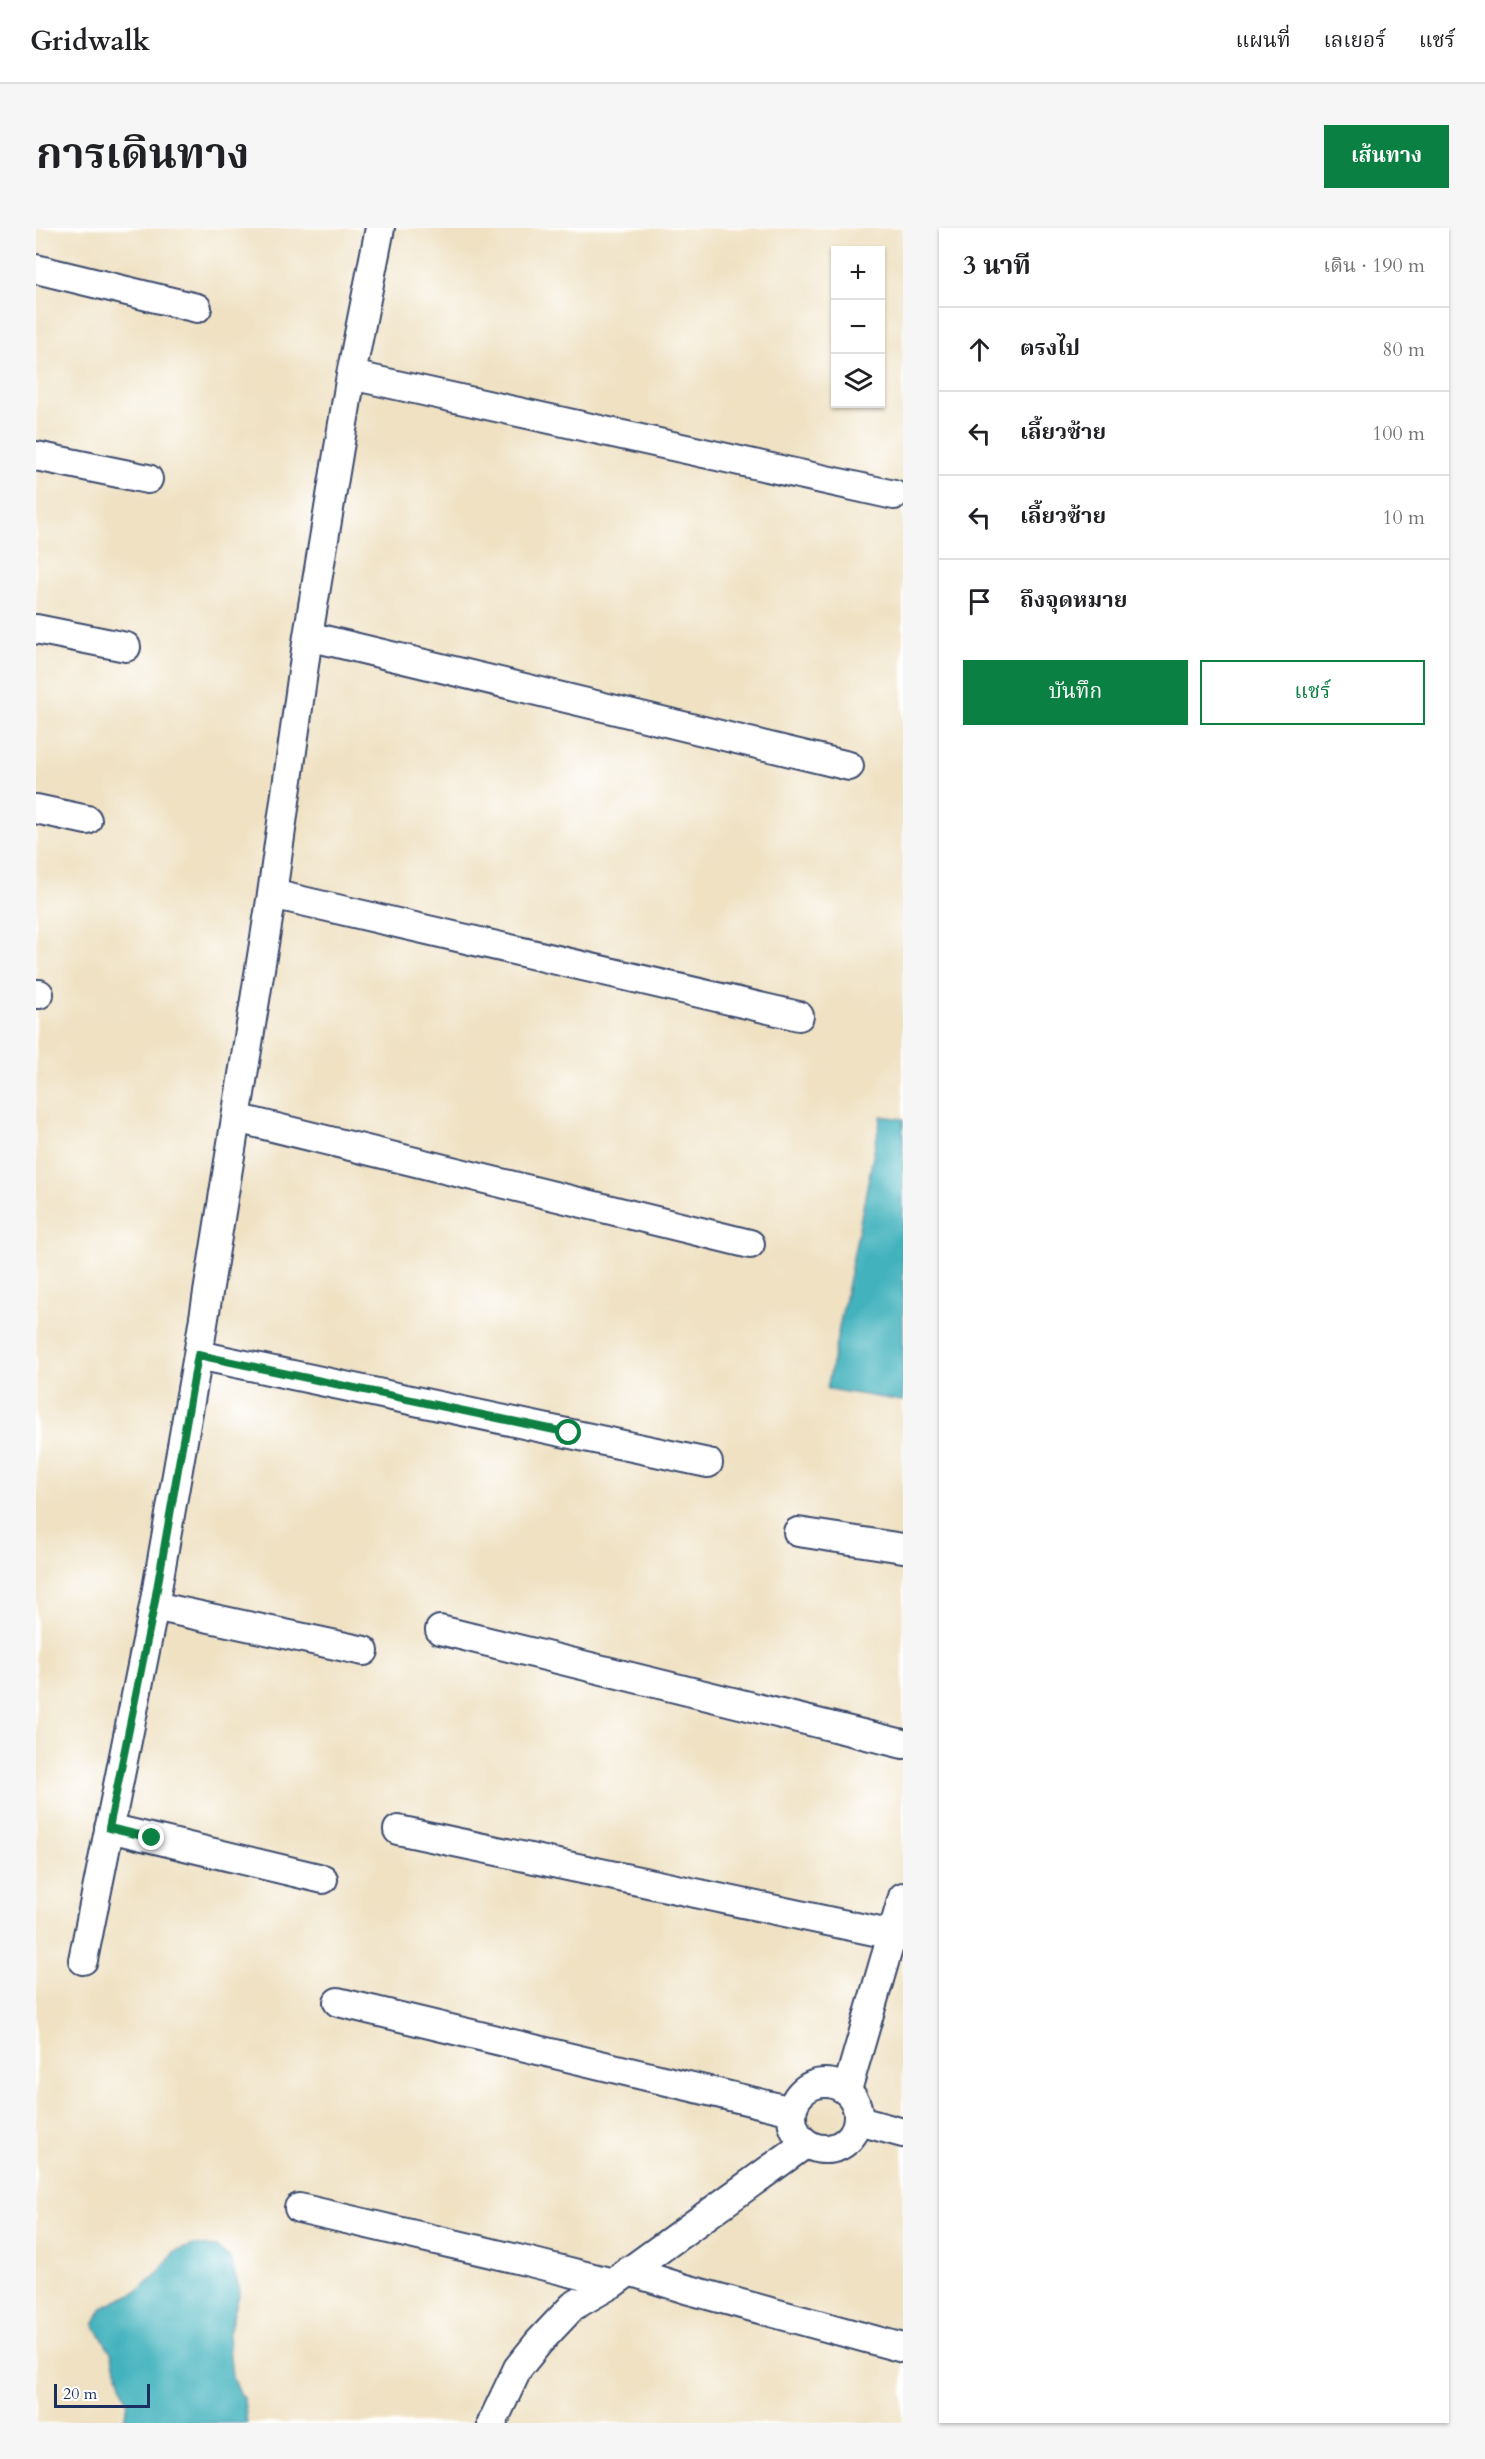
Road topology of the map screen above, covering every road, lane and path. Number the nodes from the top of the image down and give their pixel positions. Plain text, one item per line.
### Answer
1 (380, 228) edge
2 (36, 269) edge
3 (196, 308) dead end
4 (351, 375) junction
5 (36, 456) edge
6 (148, 479) dead end
7 (894, 495) dead end
8 (36, 629) edge
9 (308, 636) junction
10 (126, 647) dead end
11 (849, 766) dead end
12 (36, 809) edge
13 (87, 820) dead end
14 (272, 894) junction
15 (799, 1016) dead end
16 (236, 1118) junction
17 (750, 1244) dead end
18 (198, 1355) junction
19 (708, 1463) dead end
20 (798, 1532) dead end
21 (903, 1548) edge
22 (154, 1606) junction
23 (440, 1630) dead end
24 (364, 1651) dead end
25 (903, 1744) edge
26 (109, 1828) junction
27 (398, 1830) dead end
28 (323, 1879) dead end
29 (903, 1897) edge
30 (898, 1935) edge
31 (83, 1960) dead end
32 (338, 2002) dead end
33 (847, 2090) junction
34 (792, 2111) junction
35 (859, 2121) junction
36 (903, 2133) edge
37 (805, 2144) junction
38 (299, 2208) dead end
39 (621, 2277) junction
40 (903, 2348) edge
41 (492, 2423) edge

1 - 4 street
2 - 3 street
4 - 7 street
4 - 9 street
5 - 6 street
8 - 10 street
9 - 11 street
9 - 14 street
12 - 13 street
14 - 15 street
14 - 16 street
16 - 17 street
16 - 18 street
18 - 19 street
18 - 22 street
20 - 21 street
22 - 24 street
22 - 26 street
23 - 25 street
26 - 28 street
26 - 31 street
27 - 30 street
29 - 30 street
30 - 33 street
32 - 34 street
33 - 34 street
33 - 35 street
34 - 37 street
35 - 36 street
35 - 37 street
37 - 39 street
38 - 39 street
39 - 40 street
39 - 41 street

